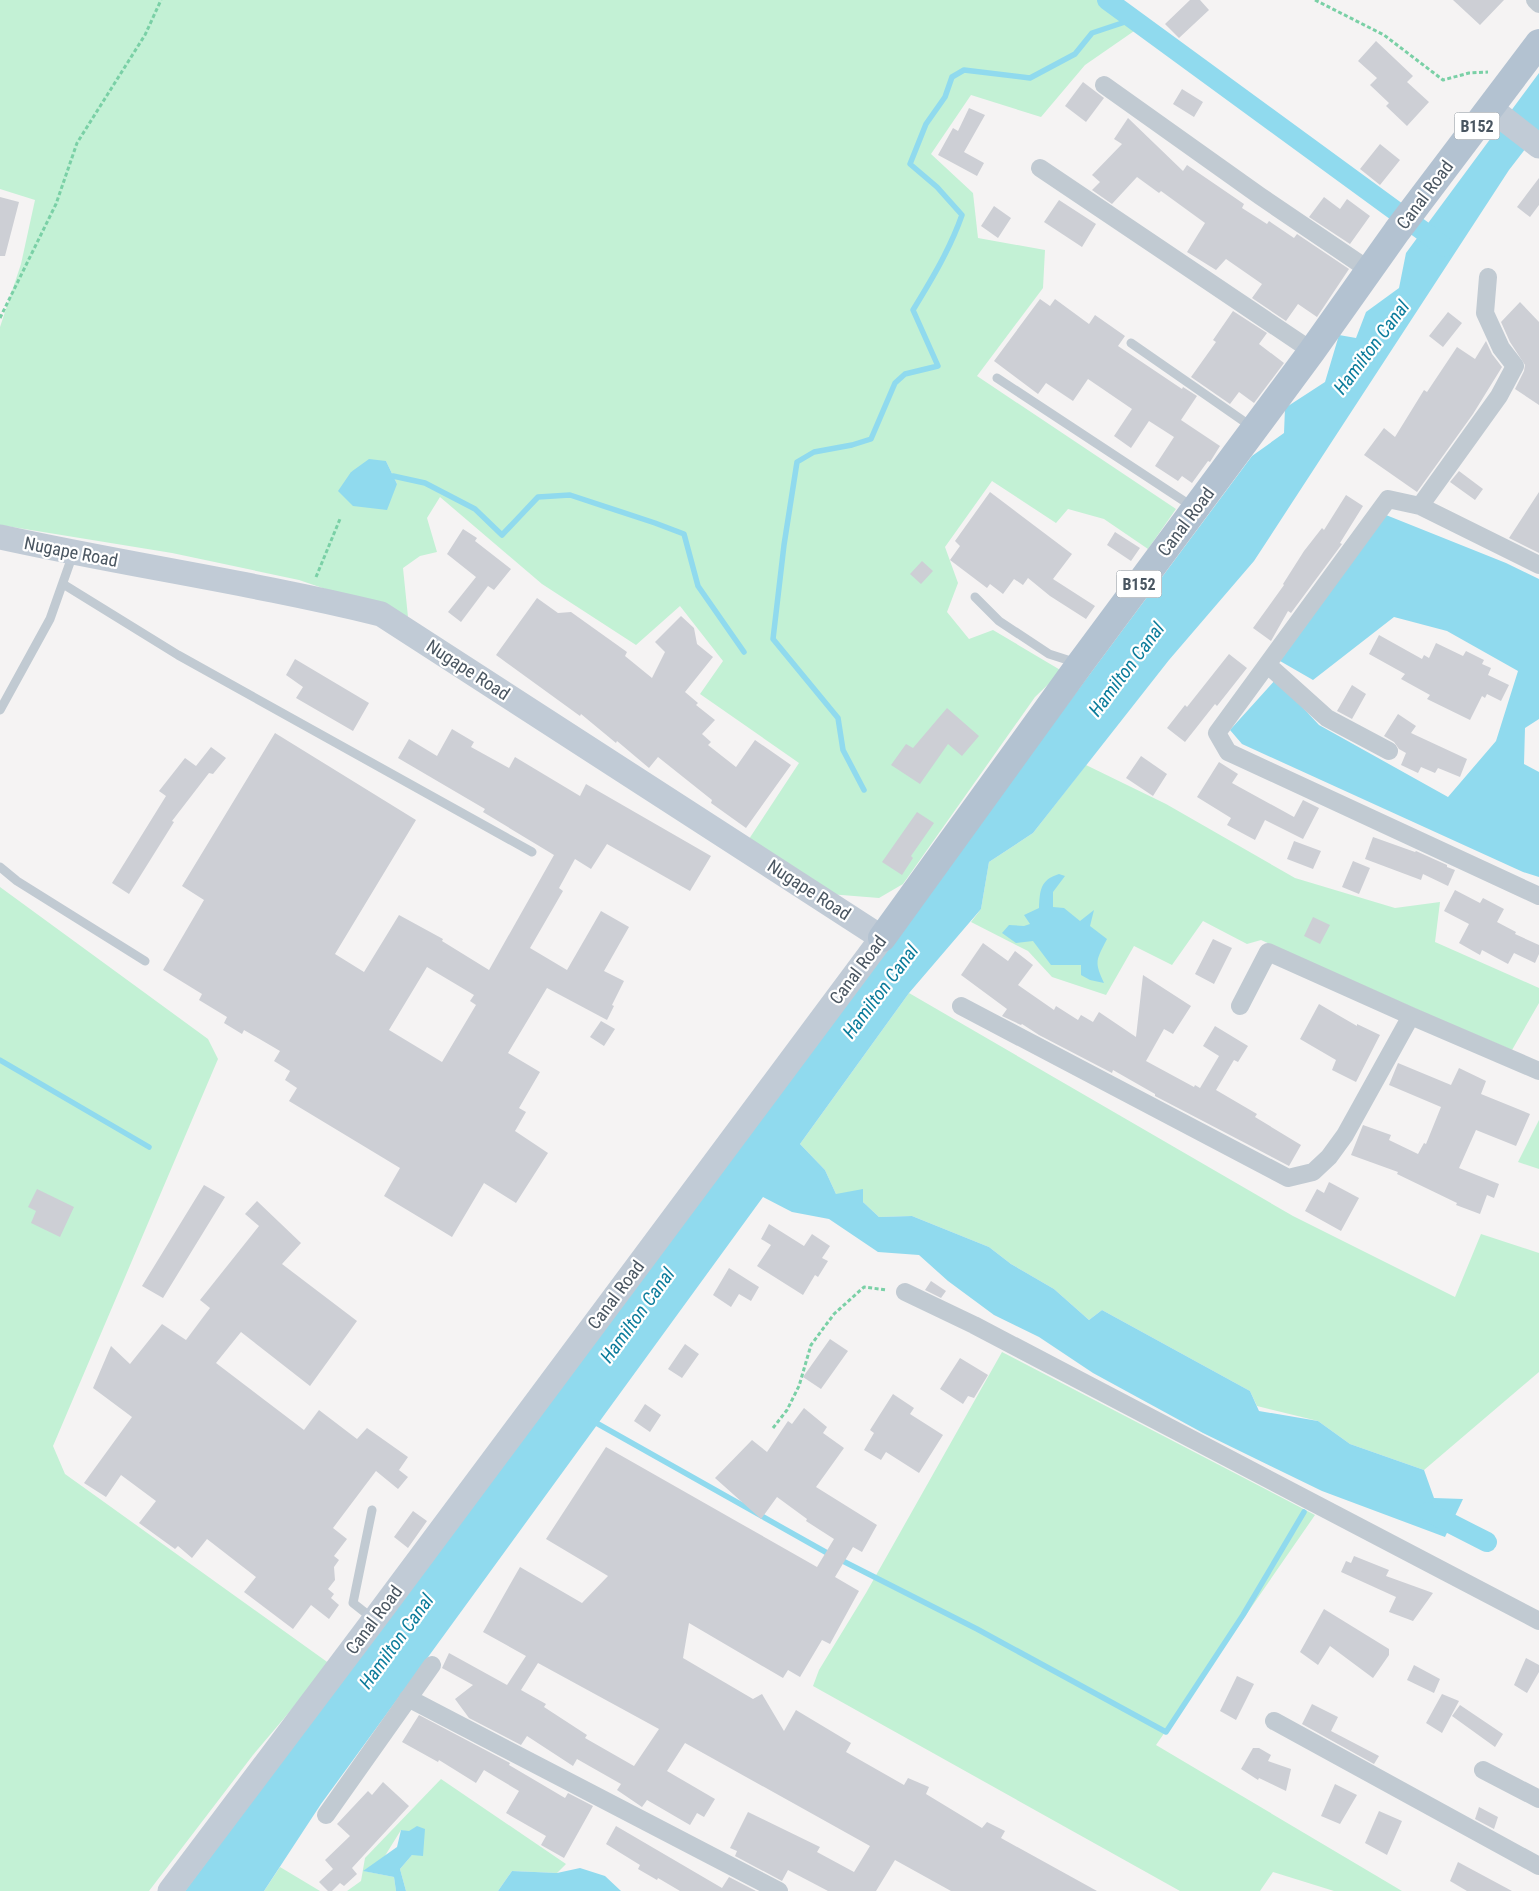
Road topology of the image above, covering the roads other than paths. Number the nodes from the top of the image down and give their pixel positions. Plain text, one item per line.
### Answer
1 (1535, 0) edge
2 (1539, 4) edge
3 (1539, 43) edge
4 (1104, 85) dead end
5 (1490, 108) junction
6 (1532, 141) edge
7 (1040, 168) dead end
8 (1369, 270) junction
9 (1488, 276) dead end
10 (1130, 343) dead end
11 (1312, 351) junction
12 (997, 378) dead end
13 (1254, 429) junction
14 (1420, 506) junction
15 (1196, 508) junction
16 (0, 537) edge
17 (73, 554) junction
18 (1539, 565) edge
19 (63, 584) junction
20 (975, 597) dead end
21 (1080, 664) junction
22 (1268, 665) junction
23 (0, 710) edge
24 (1389, 751) dead end
25 (532, 852) dead end
26 (0, 867) edge
27 (1539, 896) edge
28 (882, 938) junction
29 (145, 961) dead end
30 (961, 1006) dead end
31 (1240, 1006) dead end
32 (1411, 1016) junction
33 (1539, 1071) edge
34 (905, 1292) road end
35 (372, 1510) dead end
36 (374, 1620) junction
37 (1539, 1622) edge
38 (432, 1665) dead end
39 (408, 1698) junction
40 (1274, 1721) dead end
41 (1483, 1770) dead end
42 (1539, 1799) edge
43 (326, 1815) dead end
44 (1539, 1866) edge
45 (170, 1891) edge
46 (778, 1891) edge

1 - 2 street
3 - 5 main road, Canal Road / B152
4 - 8 street
5 - 6 main road
5 - 8 main road, Canal Road / B152
7 - 11 street
8 - 11 main road, Canal Road / B152
9 - 14 street
10 - 13 lane
11 - 13 main road, Canal Road / B152
12 - 15 lane
13 - 15 main road, Canal Road / B152
14 - 18 street
14 - 22 street
15 - 21 main road, Canal Road / B152
16 - 17 main road, Nugape Road
17 - 19 lane
17 - 28 main road, Nugape Road
19 - 23 lane
19 - 25 lane
20 - 21 lane
21 - 28 main road, Canal Road / B152
22 - 24 street
22 - 27 street
26 - 29 lane
28 - 36 main road, Canal Road
30 - 32 street
31 - 32 street
32 - 33 street
34 - 37 street
35 - 36 lane
36 - 45 main road, Canal Road
38 - 39 street
39 - 43 street
39 - 46 street
40 - 44 street
41 - 42 street

